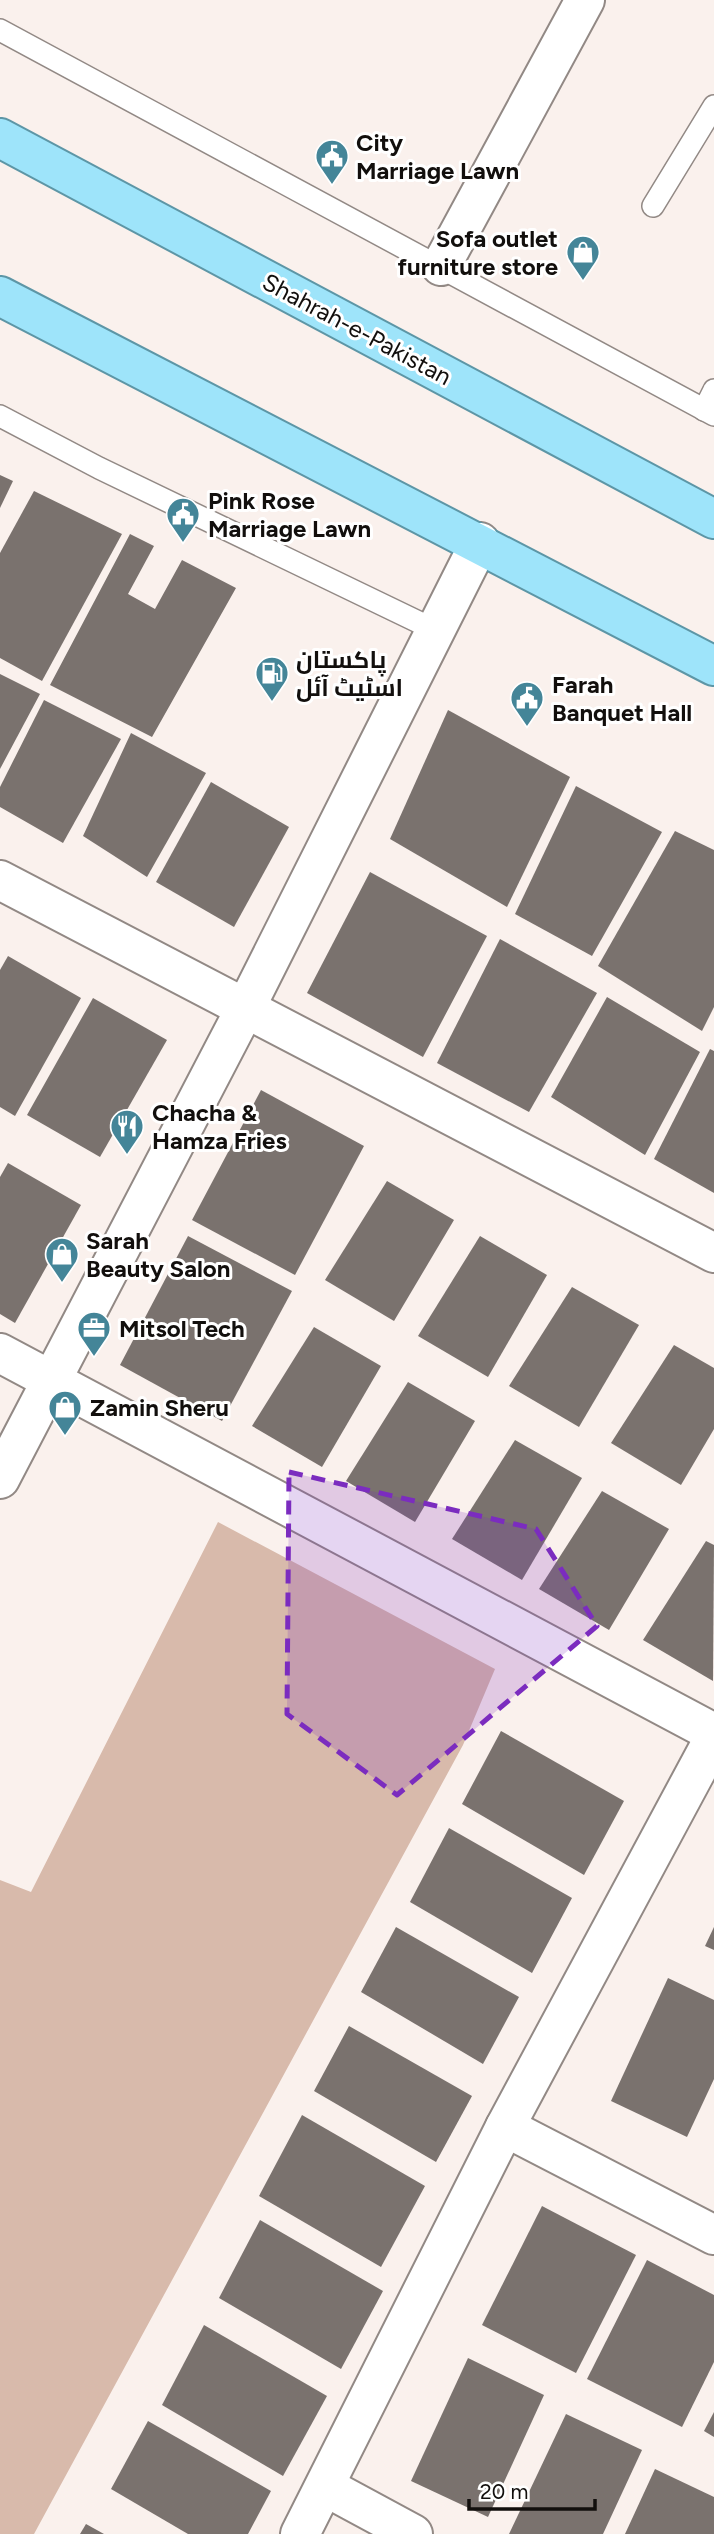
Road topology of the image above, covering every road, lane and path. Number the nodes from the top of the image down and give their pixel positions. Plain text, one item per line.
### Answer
1 (585, 0) edge
2 (0, 30) edge
3 (714, 106) edge
4 (0, 138) edge
5 (653, 206) dead end
6 (440, 265) junction
7 (0, 296) edge
8 (714, 390) edge
9 (709, 412) edge
10 (0, 416) edge
11 (714, 519) edge
12 (480, 542) junction
13 (435, 630) junction
14 (714, 666) edge
15 (0, 880) edge
16 (245, 1009) junction
17 (714, 1253) edge
18 (0, 1353) edge
19 (54, 1381) junction
20 (0, 1479) edge
21 (714, 1735) edge
22 (505, 2127) junction
23 (714, 2235) edge
24 (326, 2487) junction
25 (300, 2534) edge
26 (414, 2534) edge

1 - 6 street
2 - 6 lane
3 - 5 lane
4 - 11 highway, Shahrah-e-Pakistan
6 - 9 lane
7 - 12 highway
8 - 9 lane
10 - 13 lane
12 - 13 street
12 - 14 highway
13 - 16 street
15 - 16 street
16 - 17 street
16 - 19 street
18 - 19 street
19 - 20 street
19 - 21 street
21 - 22 street
22 - 23 street
22 - 24 street
24 - 25 street
24 - 26 street

